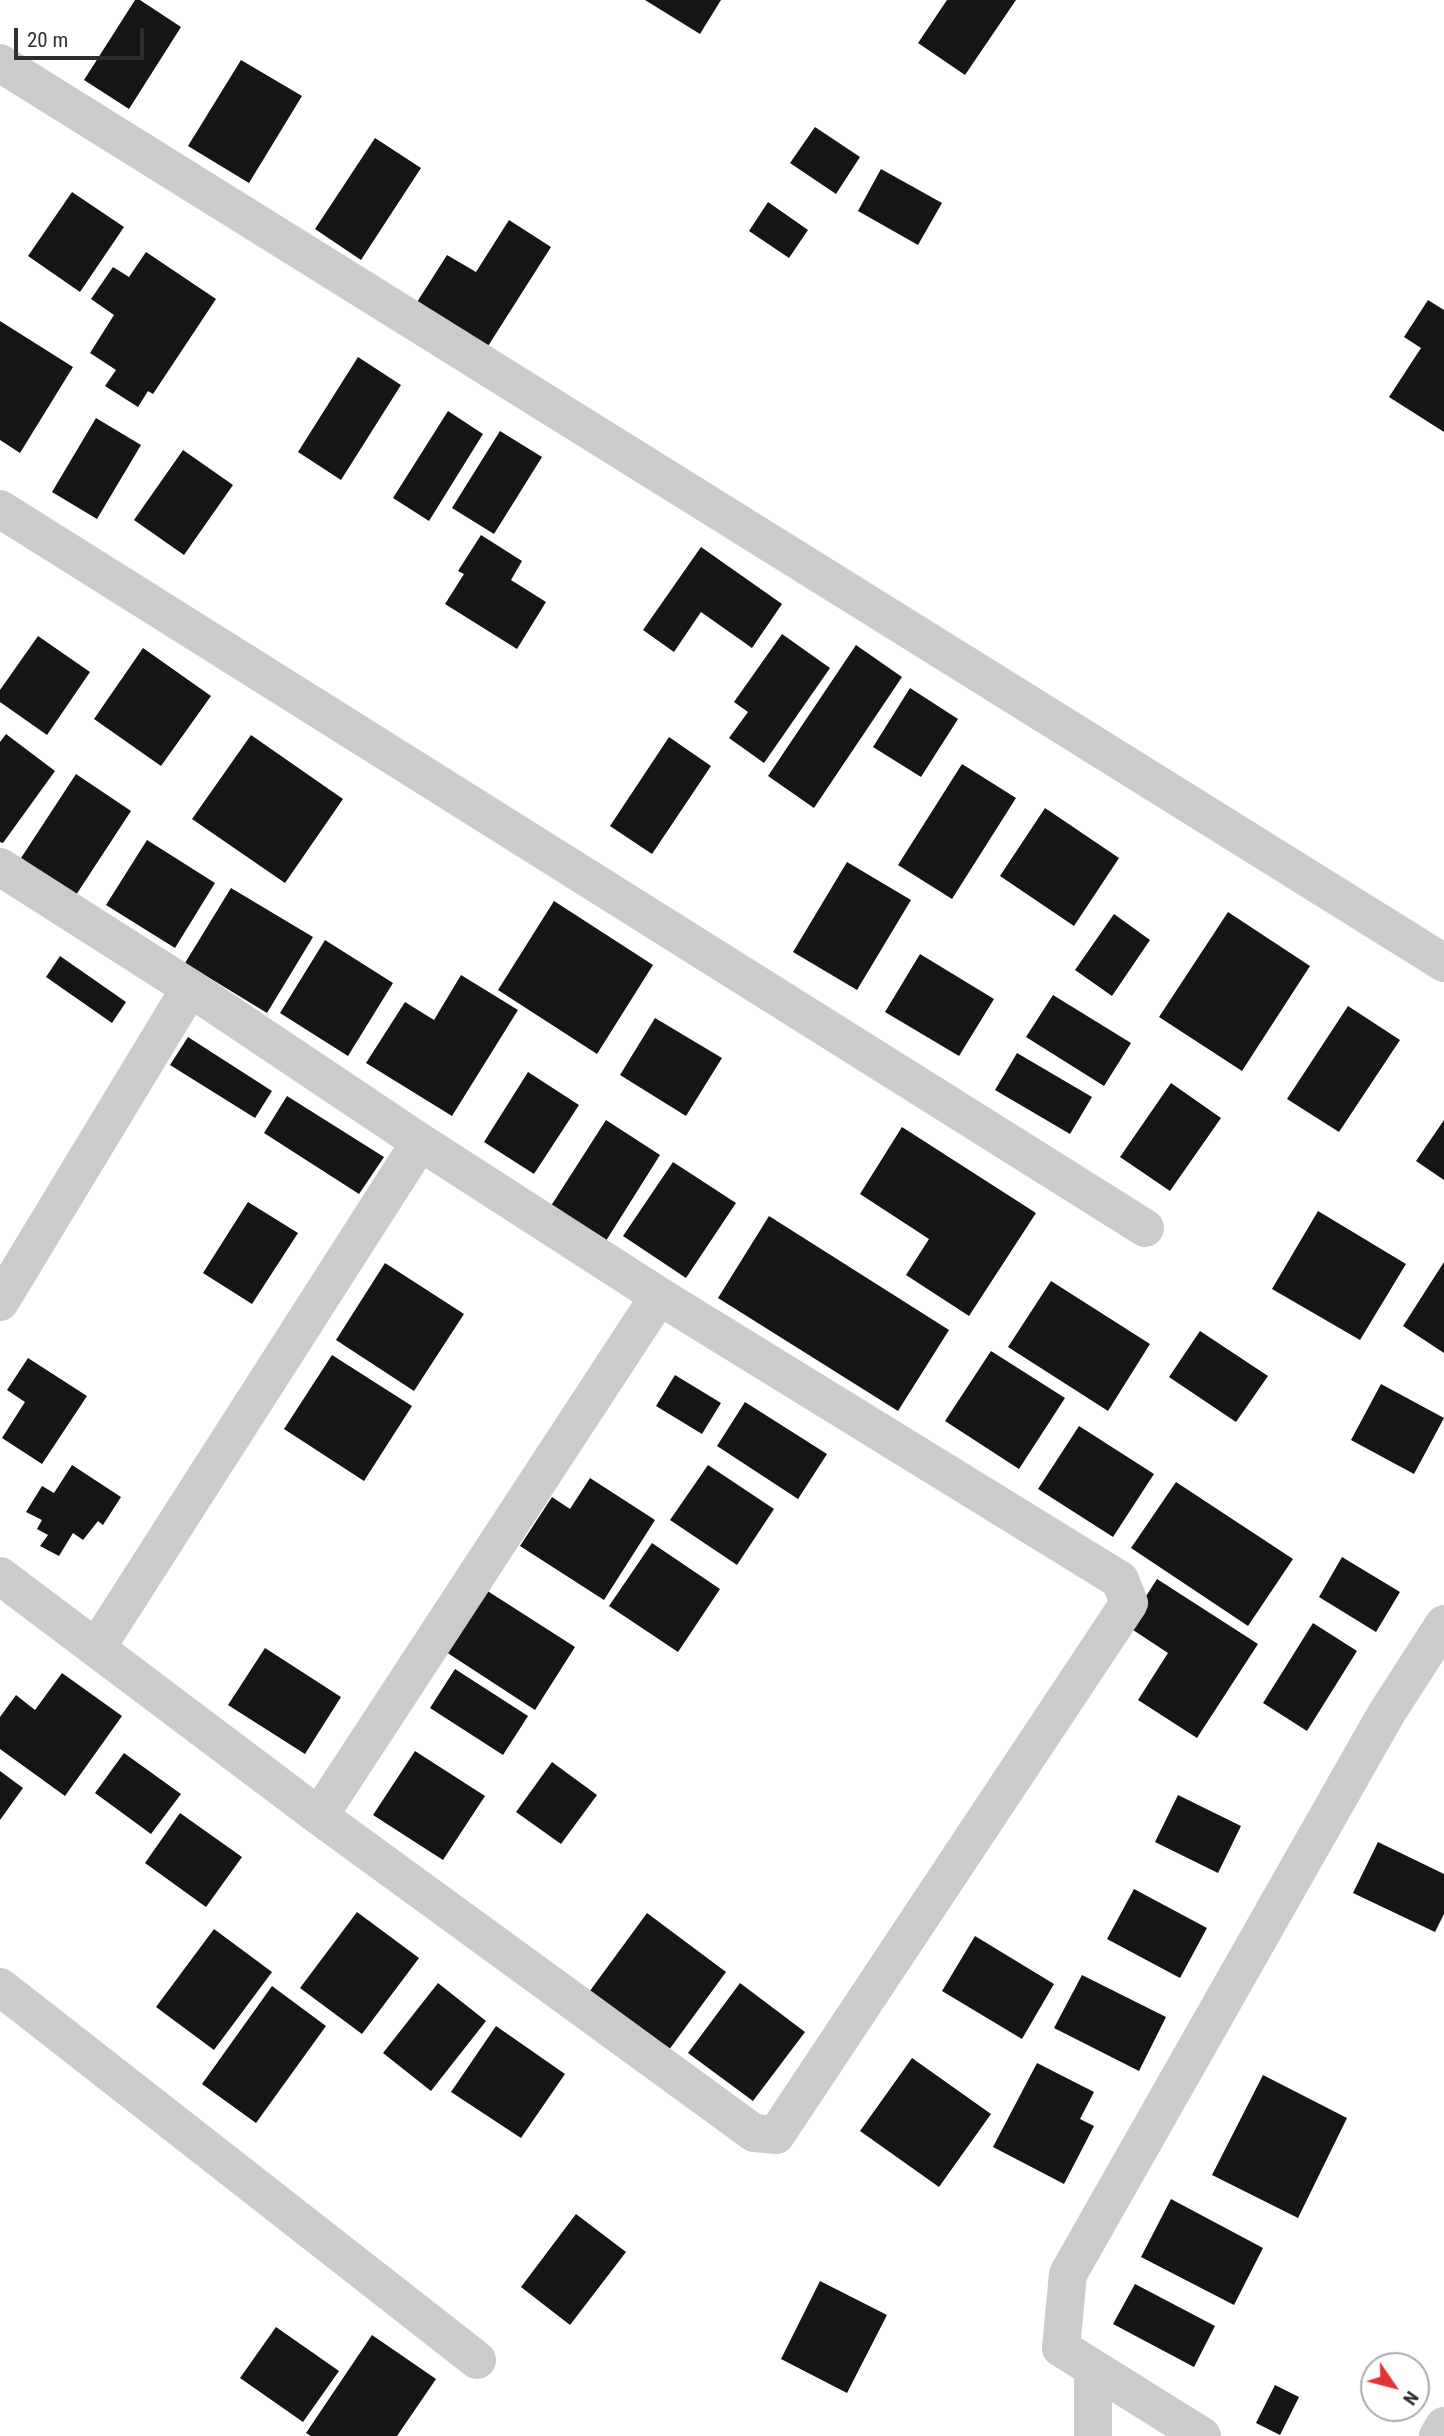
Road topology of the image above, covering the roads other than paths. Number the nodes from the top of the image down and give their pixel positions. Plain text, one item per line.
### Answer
1 (0, 63) edge
2 (0, 509) edge
3 (0, 867) edge
4 (1444, 963) edge
5 (190, 988) junction
6 (421, 1142) junction
7 (1146, 1228) dead end
8 (659, 1296) junction
9 (0, 1302) edge
10 (0, 1576) edge
11 (1444, 1624) edge
12 (97, 1647) junction
13 (319, 1816) junction
14 (0, 1987) edge
15 (477, 2360) dead end
16 (1093, 2368) junction
17 (1444, 2426) edge
18 (1093, 2436) edge
19 (1202, 2436) edge
20 (1438, 2436) edge

1 - 4 street
2 - 7 street
3 - 5 street
5 - 6 street
5 - 9 street
6 - 8 street
6 - 12 street
8 - 13 street
8 - 13 street
10 - 12 street
11 - 16 street
12 - 13 street
14 - 15 street
16 - 18 street
16 - 19 street
17 - 20 street

